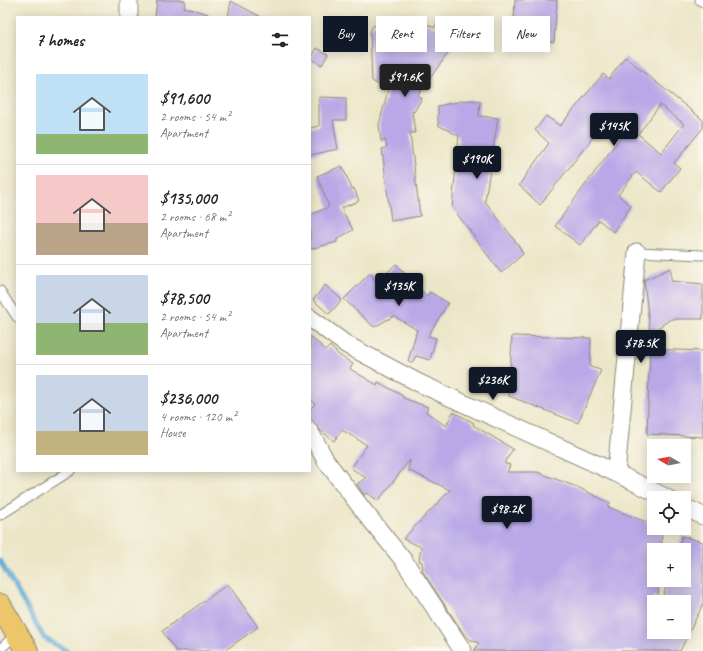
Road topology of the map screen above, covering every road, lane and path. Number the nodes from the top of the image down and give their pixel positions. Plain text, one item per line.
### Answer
1 (129, 0) edge
2 (700, 0) edge
3 (703, 2) edge
4 (129, 16) edge
5 (637, 252) joint
6 (703, 255) edge
7 (0, 291) edge
8 (16, 315) edge
9 (311, 319) edge
10 (311, 434) edge
11 (68, 472) edge
12 (616, 473) junction
13 (653, 491) edge
14 (691, 510) edge
15 (0, 515) edge
16 (703, 516) edge
17 (0, 604) edge
18 (22, 643) edge
19 (0, 649) edge
20 (463, 651) edge

1 - 4 street
2 - 3 lane
5 - 6 lane
5 - 12 street
7 - 8 lane
9 - 12 street
10 - 20 street
11 - 15 lane
12 - 13 street
14 - 16 street
17 - 18 highway
18 - 19 lane

